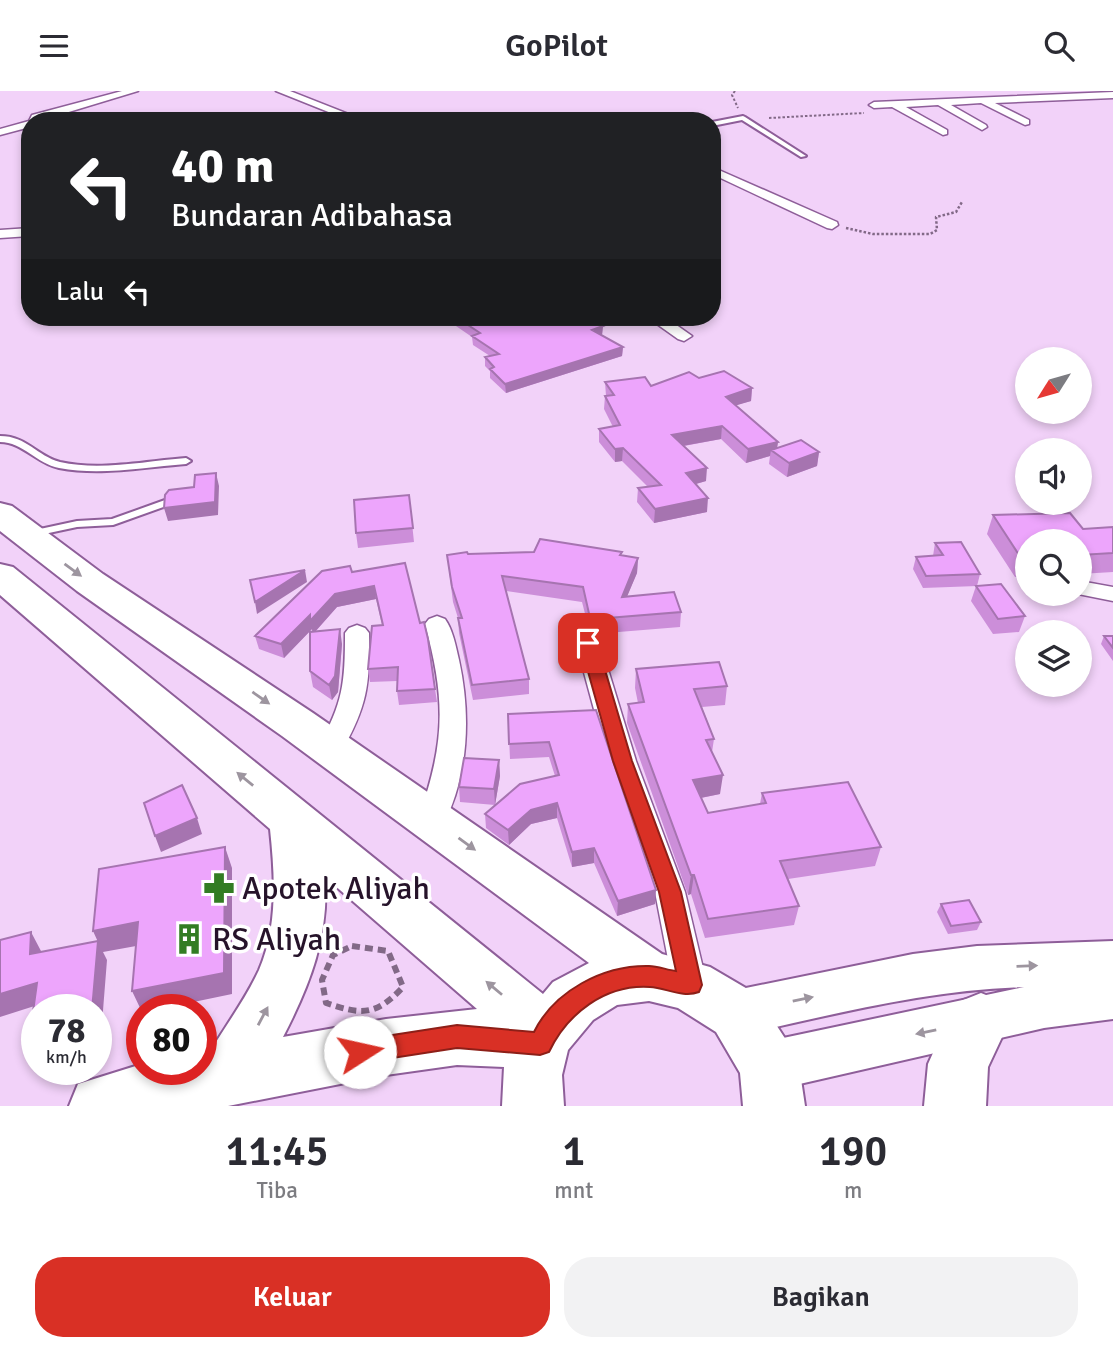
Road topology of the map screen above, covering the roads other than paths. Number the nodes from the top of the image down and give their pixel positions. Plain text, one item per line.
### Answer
1 (133, 91) edge
2 (281, 91) edge
3 (918, 91) edge
4 (1011, 91) edge
5 (1060, 91) edge
6 (874, 92) edge
7 (969, 92) edge
8 (1113, 95) edge
9 (1072, 96) junction
10 (1026, 99) junction
11 (984, 101) junction
12 (941, 103) junction
13 (896, 105) junction
14 (874, 106) road end
15 (1091, 106) dead end
16 (1049, 110) dead end
17 (55, 112) edge
18 (337, 112) edge
19 (721, 122) edge
20 (1025, 122) dead end
21 (21, 126) edge
22 (982, 127) dead end
23 (0, 132) edge
24 (943, 132) dead end
25 (803, 156) dead end
26 (721, 174) edge
27 (832, 225) road end
28 (21, 233) edge
29 (0, 234) edge
30 (669, 326) edge
31 (684, 336) dead end
32 (0, 439) edge
33 (186, 461) dead end
34 (165, 503) edge
35 (13, 524) edge
36 (0, 575) edge
37 (1092, 590) edge
38 (1113, 594) edge
39 (437, 624) dead end
40 (358, 633) dead end
41 (588, 643) dead end
42 (331, 747) junction
43 (293, 818) junction
44 (432, 819) junction
45 (1113, 962) edge
46 (692, 991) junction
47 (1113, 997) edge
48 (981, 1020) junction
49 (543, 1038) junction
50 (230, 1075) junction
51 (772, 1086) edge
52 (100, 1106) edge
53 (533, 1106) edge
54 (955, 1106) edge

1 - 17 street
2 - 18 street
3 - 12 street
4 - 10 street
5 - 9 street
6 - 13 street
7 - 11 street
8 - 9 street
9 - 10 street
9 - 15 street
10 - 11 street
10 - 16 street
11 - 12 street
11 - 20 street
12 - 13 street
12 - 22 street
13 - 14 street
13 - 24 street
19 - 25 lane
21 - 23 street
26 - 27 street
28 - 29 street
30 - 31 street
32 - 33 lane
34 - 35 lane
35 -> 42 highway
43 -> 36 highway
37 - 38 street
39 - 44 street
40 - 42 street
41 - 46 street
42 - 44 highway
49 -> 43 highway
50 -> 43 highway
44 -> 46 highway
46 -> 45 main road
46 - 49 highway
46 - 51 highway
47 - 48 main road
48 -> 51 main road
48 - 54 highway
49 - 50 highway
49 - 53 highway
50 - 52 highway

